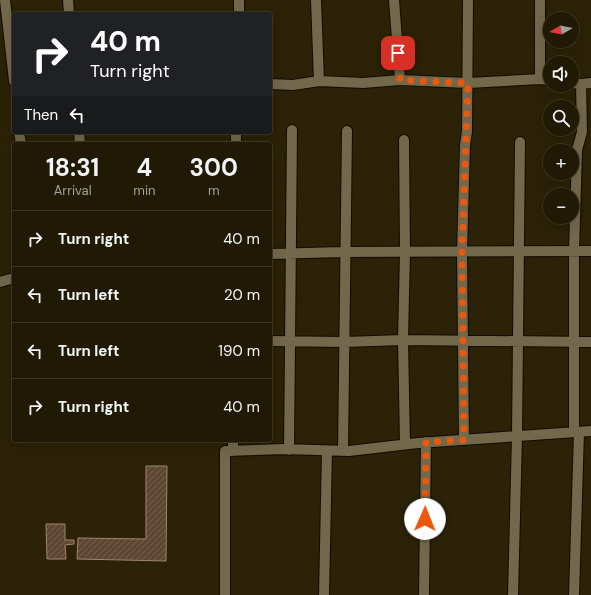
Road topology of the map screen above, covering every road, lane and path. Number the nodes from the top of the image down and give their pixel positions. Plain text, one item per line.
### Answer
1 (6, 0) edge
2 (68, 0) edge
3 (239, 0) edge
4 (316, 0) edge
5 (394, 0) edge
6 (468, 0) edge
7 (540, 0) edge
8 (69, 12) edge
9 (239, 12) edge
10 (544, 56) edge
11 (12, 61) edge
12 (543, 79) edge
13 (400, 80) junction
14 (319, 81) junction
15 (468, 83) junction
16 (582, 83) edge
17 (272, 84) edge
18 (292, 130) dead end
19 (347, 132) dead end
20 (404, 140) dead end
21 (520, 142) dead end
22 (518, 251) junction
23 (574, 251) junction
24 (591, 251) edge
25 (345, 252) junction
26 (405, 252) junction
27 (462, 252) junction
28 (291, 253) junction
29 (272, 254) edge
30 (12, 279) edge
31 (0, 282) edge
32 (403, 340) junction
33 (463, 340) junction
34 (518, 340) junction
35 (272, 341) edge
36 (290, 341) junction
37 (344, 342) junction
38 (574, 342) junction
39 (591, 342) edge
40 (591, 431) edge
41 (576, 432) junction
42 (517, 436) junction
43 (464, 440) junction
44 (233, 442) edge
45 (426, 442) junction
46 (405, 444) junction
47 (289, 450) junction
48 (233, 451) junction
49 (327, 451) junction
50 (343, 451) junction
51 (225, 595) edge
52 (324, 595) edge
53 (424, 595) edge
54 (513, 595) edge
55 (574, 595) edge

1 - 11 street
2 - 8 street
3 - 9 street
4 - 14 street
5 - 13 street
6 - 15 street
7 - 10 street
12 - 15 street
13 - 14 street
13 - 15 street
14 - 17 street
15 - 27 street
16 - 23 street
18 - 28 street
19 - 25 street
20 - 26 street
21 - 22 street
22 - 23 street
22 - 27 street
22 - 34 street
23 - 24 street
23 - 38 street
25 - 26 street
25 - 28 street
25 - 37 street
26 - 27 street
26 - 32 street
27 - 33 street
28 - 29 street
28 - 36 street
30 - 31 street
32 - 33 street
32 - 37 street
32 - 46 street
33 - 34 street
33 - 43 street
34 - 38 street
34 - 42 street
35 - 36 street
36 - 37 street
36 - 47 street
37 - 50 street
38 - 39 street
38 - 41 street
40 - 41 street
41 - 42 street
41 - 55 street
42 - 43 street
42 - 54 street
43 - 45 street
44 - 48 street
45 - 46 street
45 - 53 street
46 - 50 street
47 - 48 street
47 - 49 street
48 - 51 street
49 - 50 street
49 - 52 street

